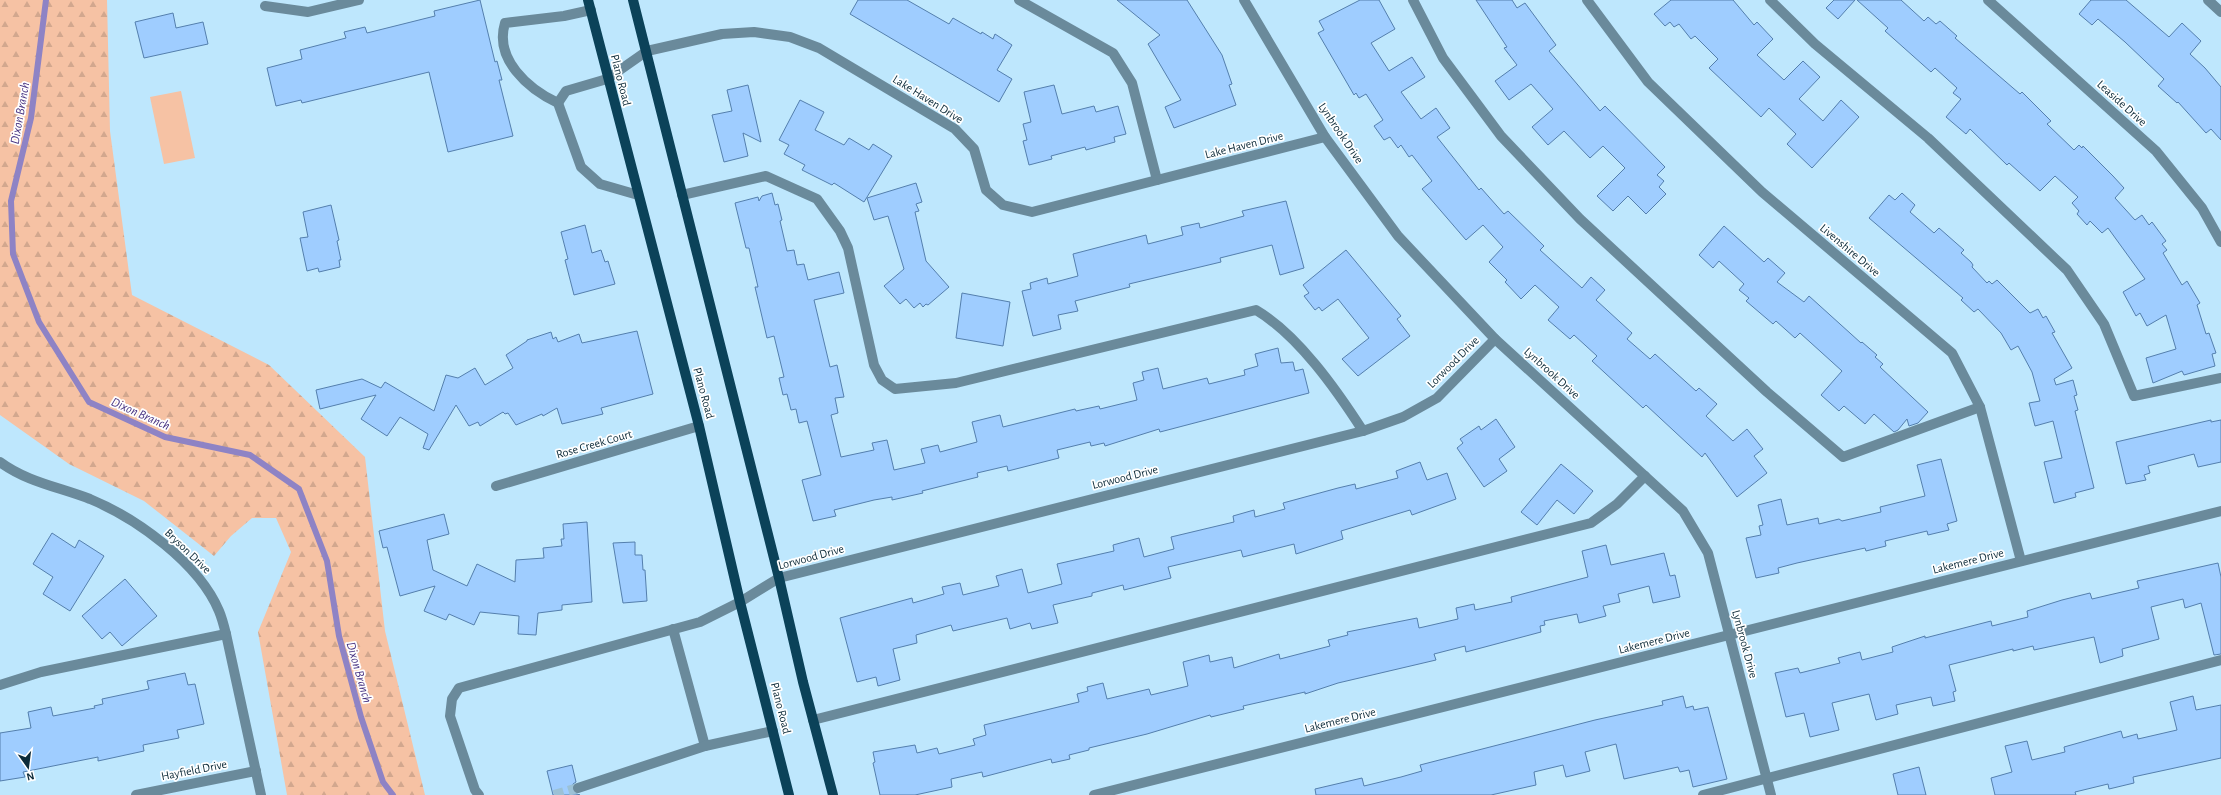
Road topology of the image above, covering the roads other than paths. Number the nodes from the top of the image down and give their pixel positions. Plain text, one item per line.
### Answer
1 (359, 0) edge
2 (633, 0) edge
3 (1019, 0) edge
4 (1244, 0) edge
5 (1412, 0) edge
6 (1587, 0) edge
7 (1770, 0) edge
8 (1988, 0) edge
9 (2208, 0) edge
10 (590, 5) edge
11 (265, 6) dead end
12 (2221, 12) edge
13 (646, 51) junction
14 (607, 79) junction
15 (558, 103) junction
16 (1325, 137) junction
17 (1157, 180) junction
18 (638, 195) junction
19 (682, 195) junction
20 (2221, 242) edge
21 (1495, 339) junction
22 (2221, 378) edge
23 (1980, 407) junction
24 (700, 426) junction
25 (1362, 431) junction
26 (0, 462) edge
27 (1645, 476) junction
28 (496, 486) dead end
29 (2221, 511) edge
30 (2021, 561) junction
31 (779, 578) junction
32 (740, 602) junction
33 (673, 629) junction
34 (226, 634) junction
35 (1729, 635) junction
36 (2221, 660) edge
37 (0, 685) edge
38 (813, 720) junction
39 (773, 731) junction
40 (705, 746) junction
41 (256, 771) junction
42 (1767, 779) junction
43 (578, 788) tunnel mouth
44 (136, 795) edge
45 (261, 795) edge
46 (479, 795) edge
47 (789, 795) edge
48 (834, 795) edge
49 (1094, 795) edge
50 (1703, 795) edge
51 (1771, 795) edge

1 - 11 street
2 - 13 main road
3 - 17 street
4 - 16 street, Lynbrook Drive
5 - 23 street
6 - 23 street, Livenshire Drive
7 - 22 street
8 - 20 street, Leaside Drive
9 - 12 street
10 - 14 main road, Plano Road
10 - 15 street
13 - 14 street, Lake Haven Drive
13 - 17 street, Lake Haven Drive
13 - 19 main road
14 - 15 street, Lake Haven Drive
14 - 18 main road, Plano Road
15 - 18 street
16 - 17 street, Lake Haven Drive
16 - 21 street, Lynbrook Drive
18 - 24 main road, Plano Road
19 - 25 street
19 - 31 main road
21 - 25 street, Lorwood Drive
21 - 27 street, Lynbrook Drive
23 - 30 street, Livenshire Drive
24 - 28 street, Rose Creek Court
24 - 32 main road, Plano Road
25 - 31 street, Lorwood Drive
26 - 34 street, Bryson Drive
27 - 35 street, Lynbrook Drive
27 - 38 street
29 - 30 street, Lakemere Drive
30 - 35 street, Lakemere Drive
31 - 32 street, Lorwood Drive
31 - 38 main road
32 - 33 street, Lorwood Drive
32 - 39 main road, Plano Road
33 - 40 street
33 - 46 street, Lorwood Drive
34 - 37 street
34 - 41 street, Bryson Drive
35 - 42 street, Lynbrook Drive
35 - 49 street, Lakemere Drive
36 - 42 street
38 - 48 main road
39 - 40 street
39 - 47 main road, Plano Road
40 - 43 street
41 - 44 street, Hayfield Drive
41 - 45 street, Bryson Drive
42 - 50 street
42 - 51 street, Lynbrook Drive

